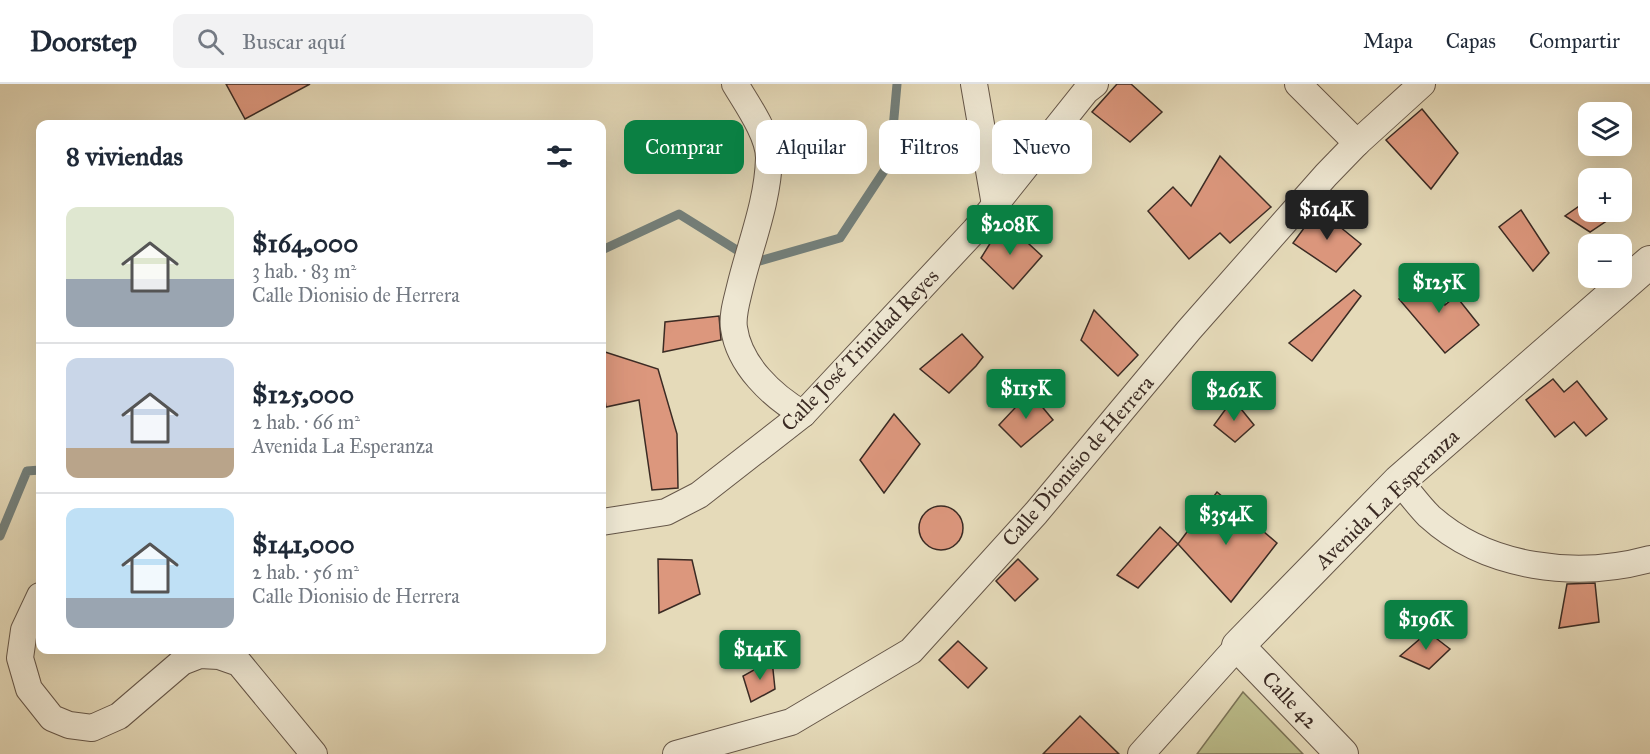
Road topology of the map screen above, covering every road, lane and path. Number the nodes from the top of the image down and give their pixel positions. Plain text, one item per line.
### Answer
1 (735, 84) edge
2 (974, 84) edge
3 (1095, 84) edge
4 (1298, 84) edge
5 (1422, 84) edge
6 (1357, 143) junction
7 (995, 205) junction
8 (1650, 262) edge
9 (803, 414) junction
10 (1399, 481) junction
11 (606, 521) edge
12 (1650, 559) edge
13 (36, 604) edge
14 (1238, 646) junction
15 (314, 754) edge
16 (676, 754) edge
17 (1141, 754) edge
18 (1342, 754) edge

1 - 9 street
2 - 7 street
3 - 7 street, Calle José Trinidad Reyes
4 - 6 street
5 - 6 street, Calle Dionisio de Herrera
6 - 16 street, Calle Dionisio de Herrera
7 - 9 street, Calle José Trinidad Reyes
8 - 10 street, Avenida La Esperanza
9 - 11 street, Calle José Trinidad Reyes
10 - 12 street
10 - 14 street, Avenida La Esperanza
13 - 15 street
14 - 17 street, Avenida La Esperanza
14 - 18 street, Calle 42

